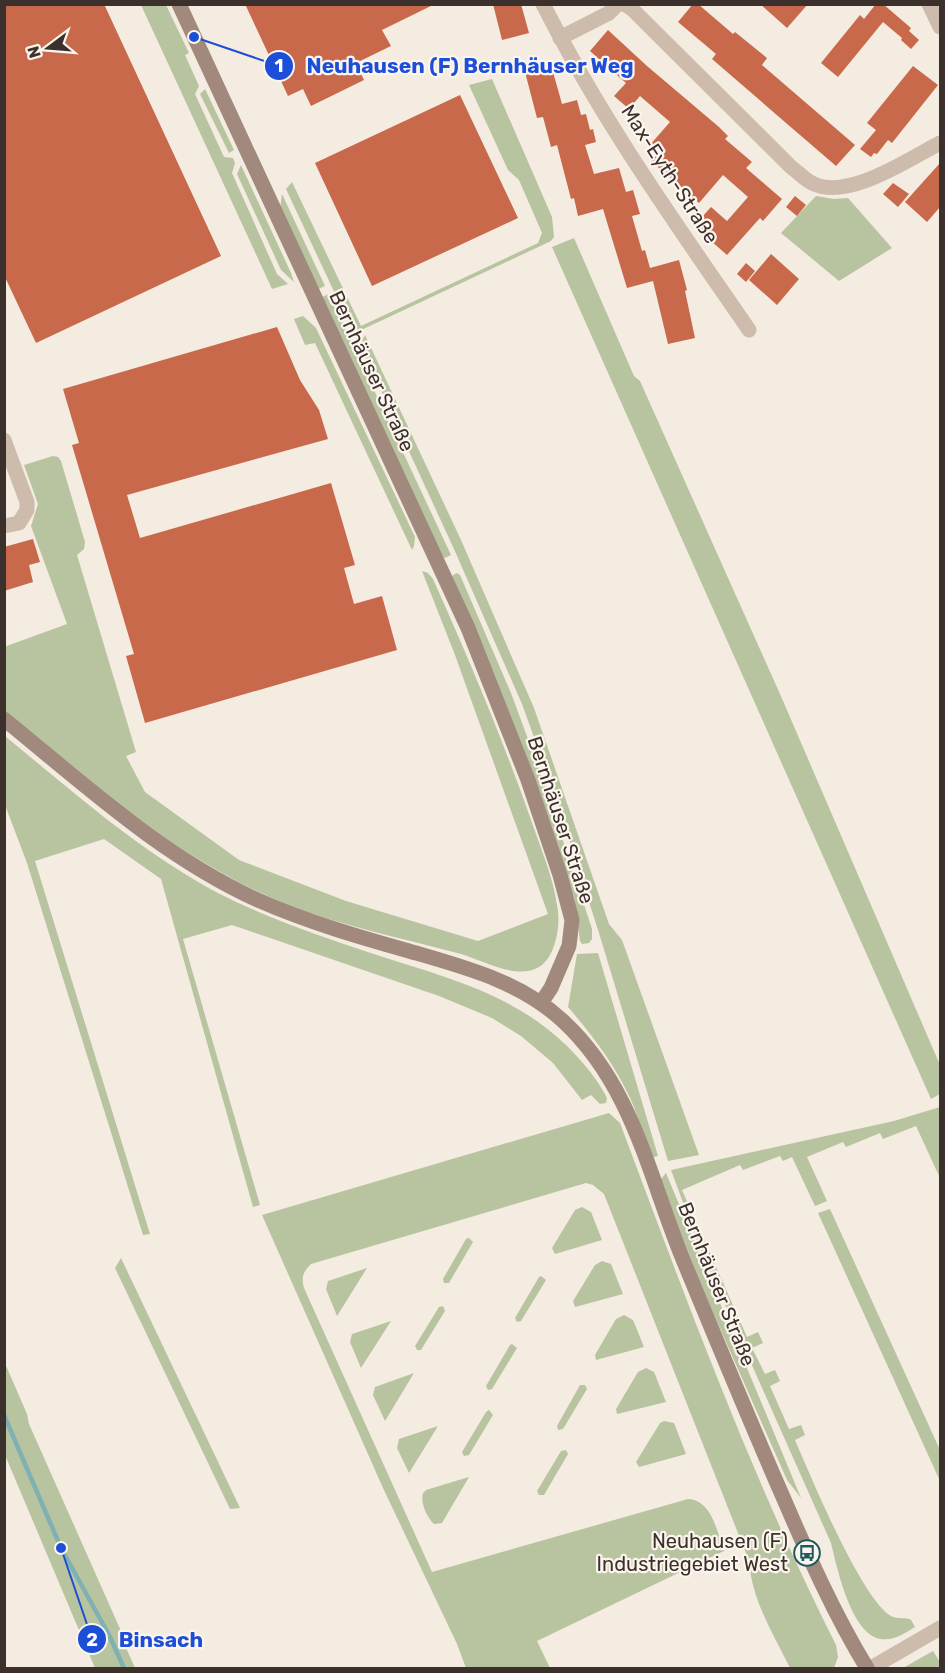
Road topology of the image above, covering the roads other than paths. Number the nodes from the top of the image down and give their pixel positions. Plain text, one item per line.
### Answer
1 (179, 4) edge
2 (543, 4) edge
3 (618, 4) edge
4 (624, 4) edge
5 (929, 4) edge
6 (940, 27) edge
7 (560, 38) junction
8 (940, 143) edge
9 (749, 330) dead end
10 (5, 447) edge
11 (4, 526) edge
12 (4, 718) edge
13 (541, 1003) junction
14 (940, 1628) edge
15 (869, 1668) edge

1 - 13 main road, Bernhäuser Straße
2 - 7 street, Max-Eyth-Straße
3 - 7 street
4 - 8 street
5 - 6 street
7 - 9 street, Max-Eyth-Straße
10 - 11 street
12 - 13 main road
13 - 15 main road, Bernhäuser Straße
14 - 15 street

